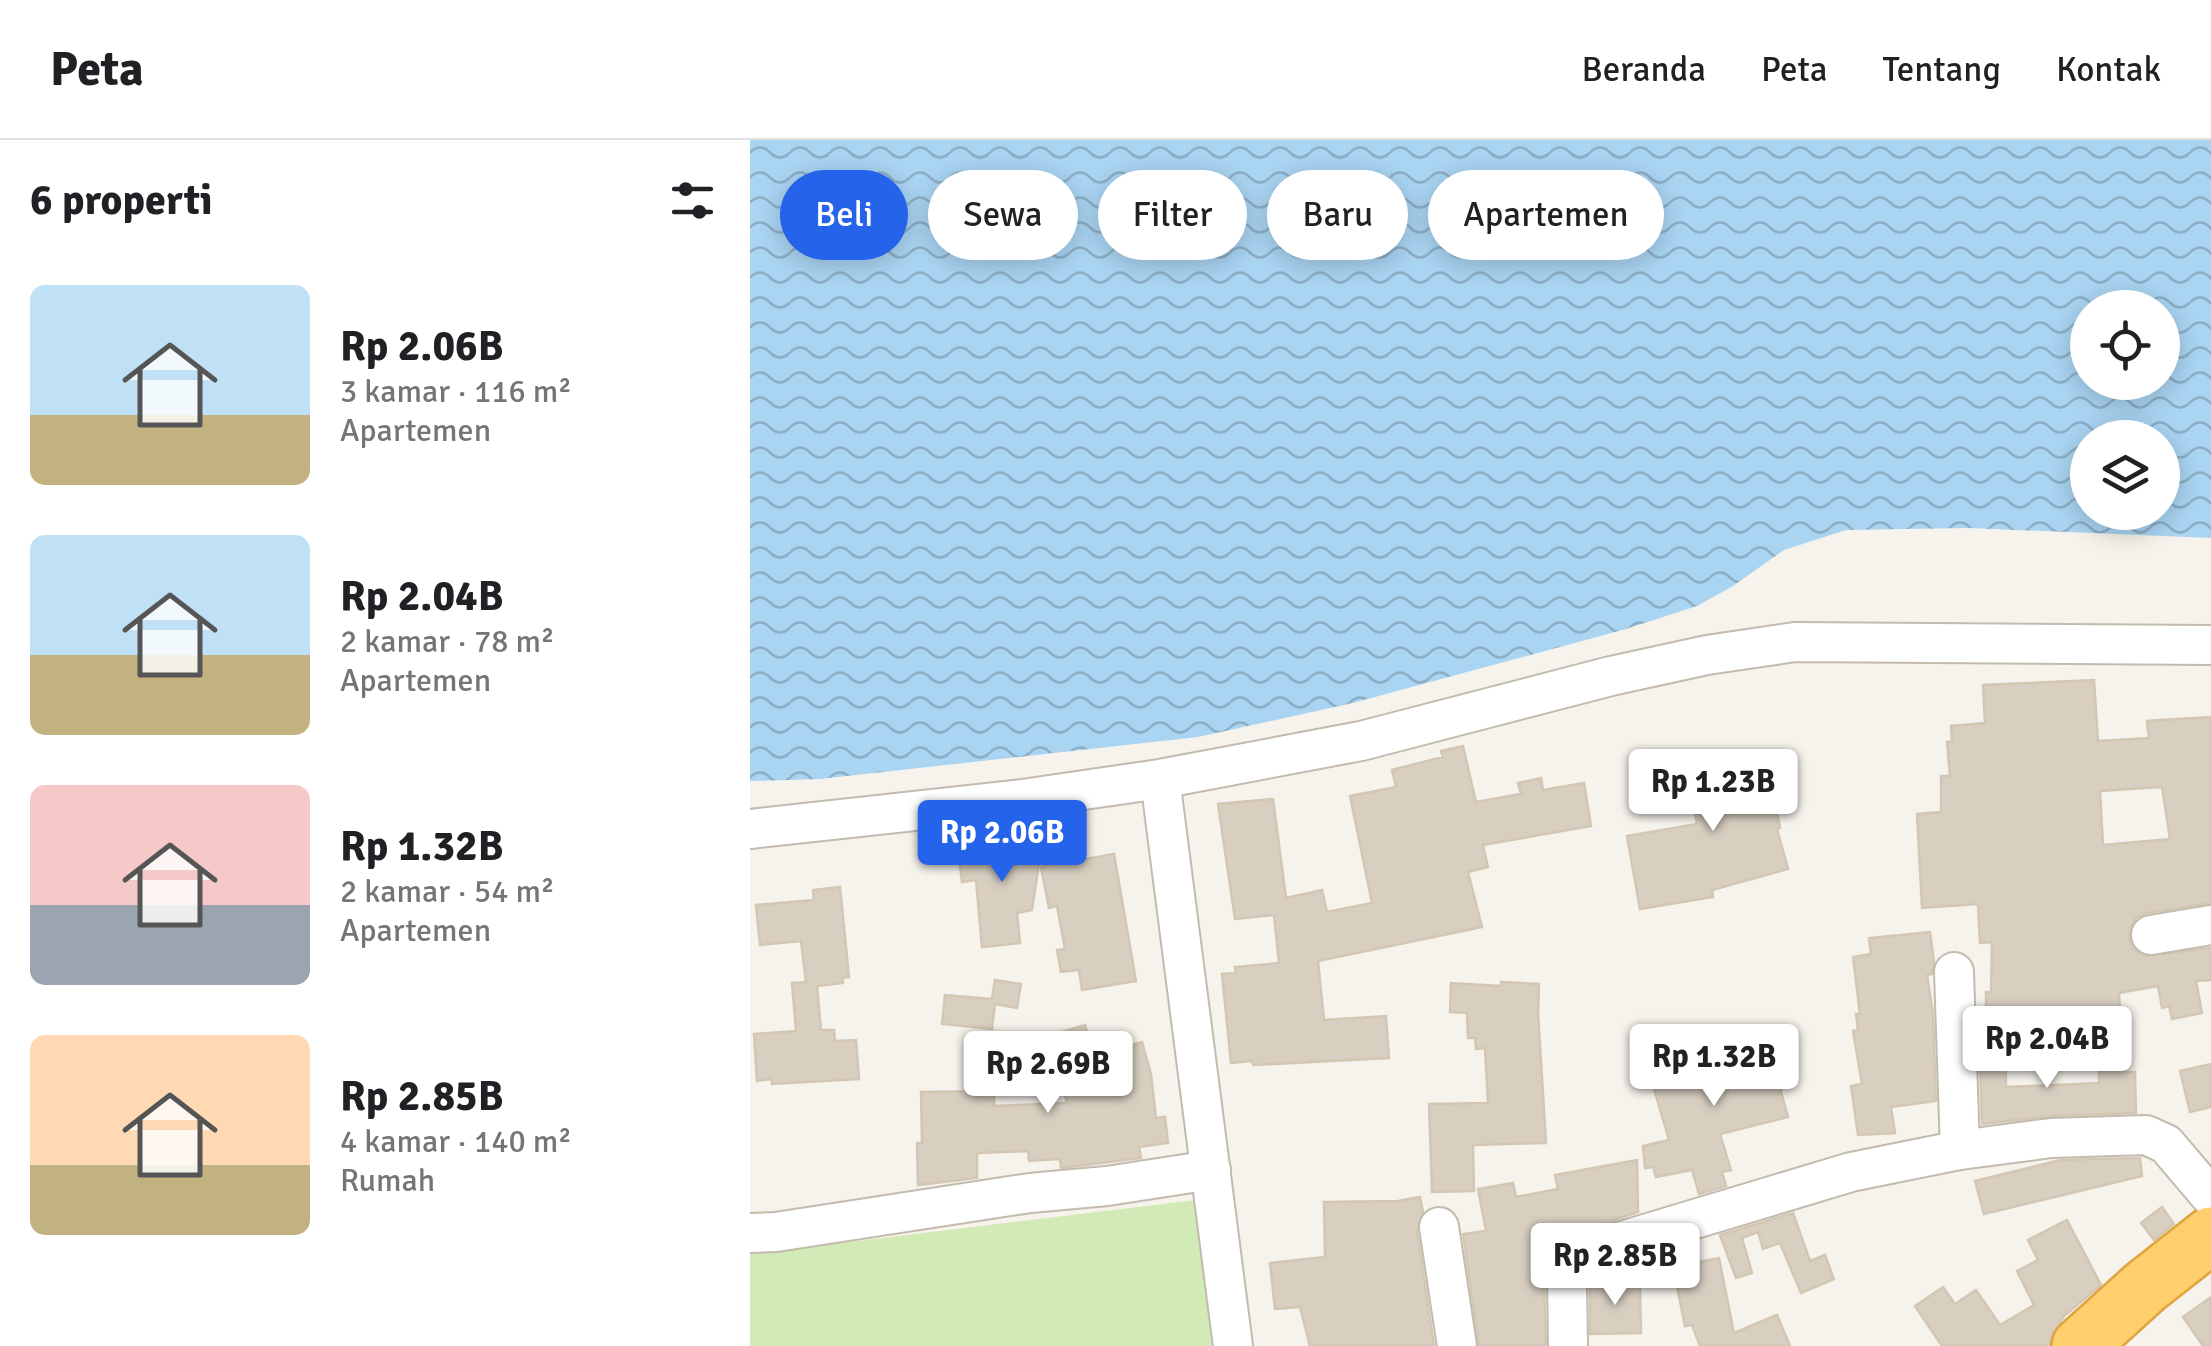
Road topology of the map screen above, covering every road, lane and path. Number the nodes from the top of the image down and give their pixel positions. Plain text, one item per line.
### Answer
1 (2211, 645) edge
2 (1160, 779) junction
3 (750, 830) edge
4 (2211, 926) edge
5 (2151, 936) dead end
6 (1954, 972) dead end
7 (1960, 1150) junction
8 (1211, 1170) junction
9 (2211, 1197) edge
10 (1439, 1226) dead end
11 (750, 1232) edge
12 (2211, 1236) edge
13 (1233, 1346) edge
14 (1457, 1346) edge
15 (1568, 1346) edge
16 (2080, 1346) edge

1 - 2 street
2 - 3 street
2 - 8 street
4 - 5 street
6 - 7 street
7 - 9 street
7 - 15 street
8 - 11 street
8 - 13 street
10 - 14 street
12 - 16 highway

